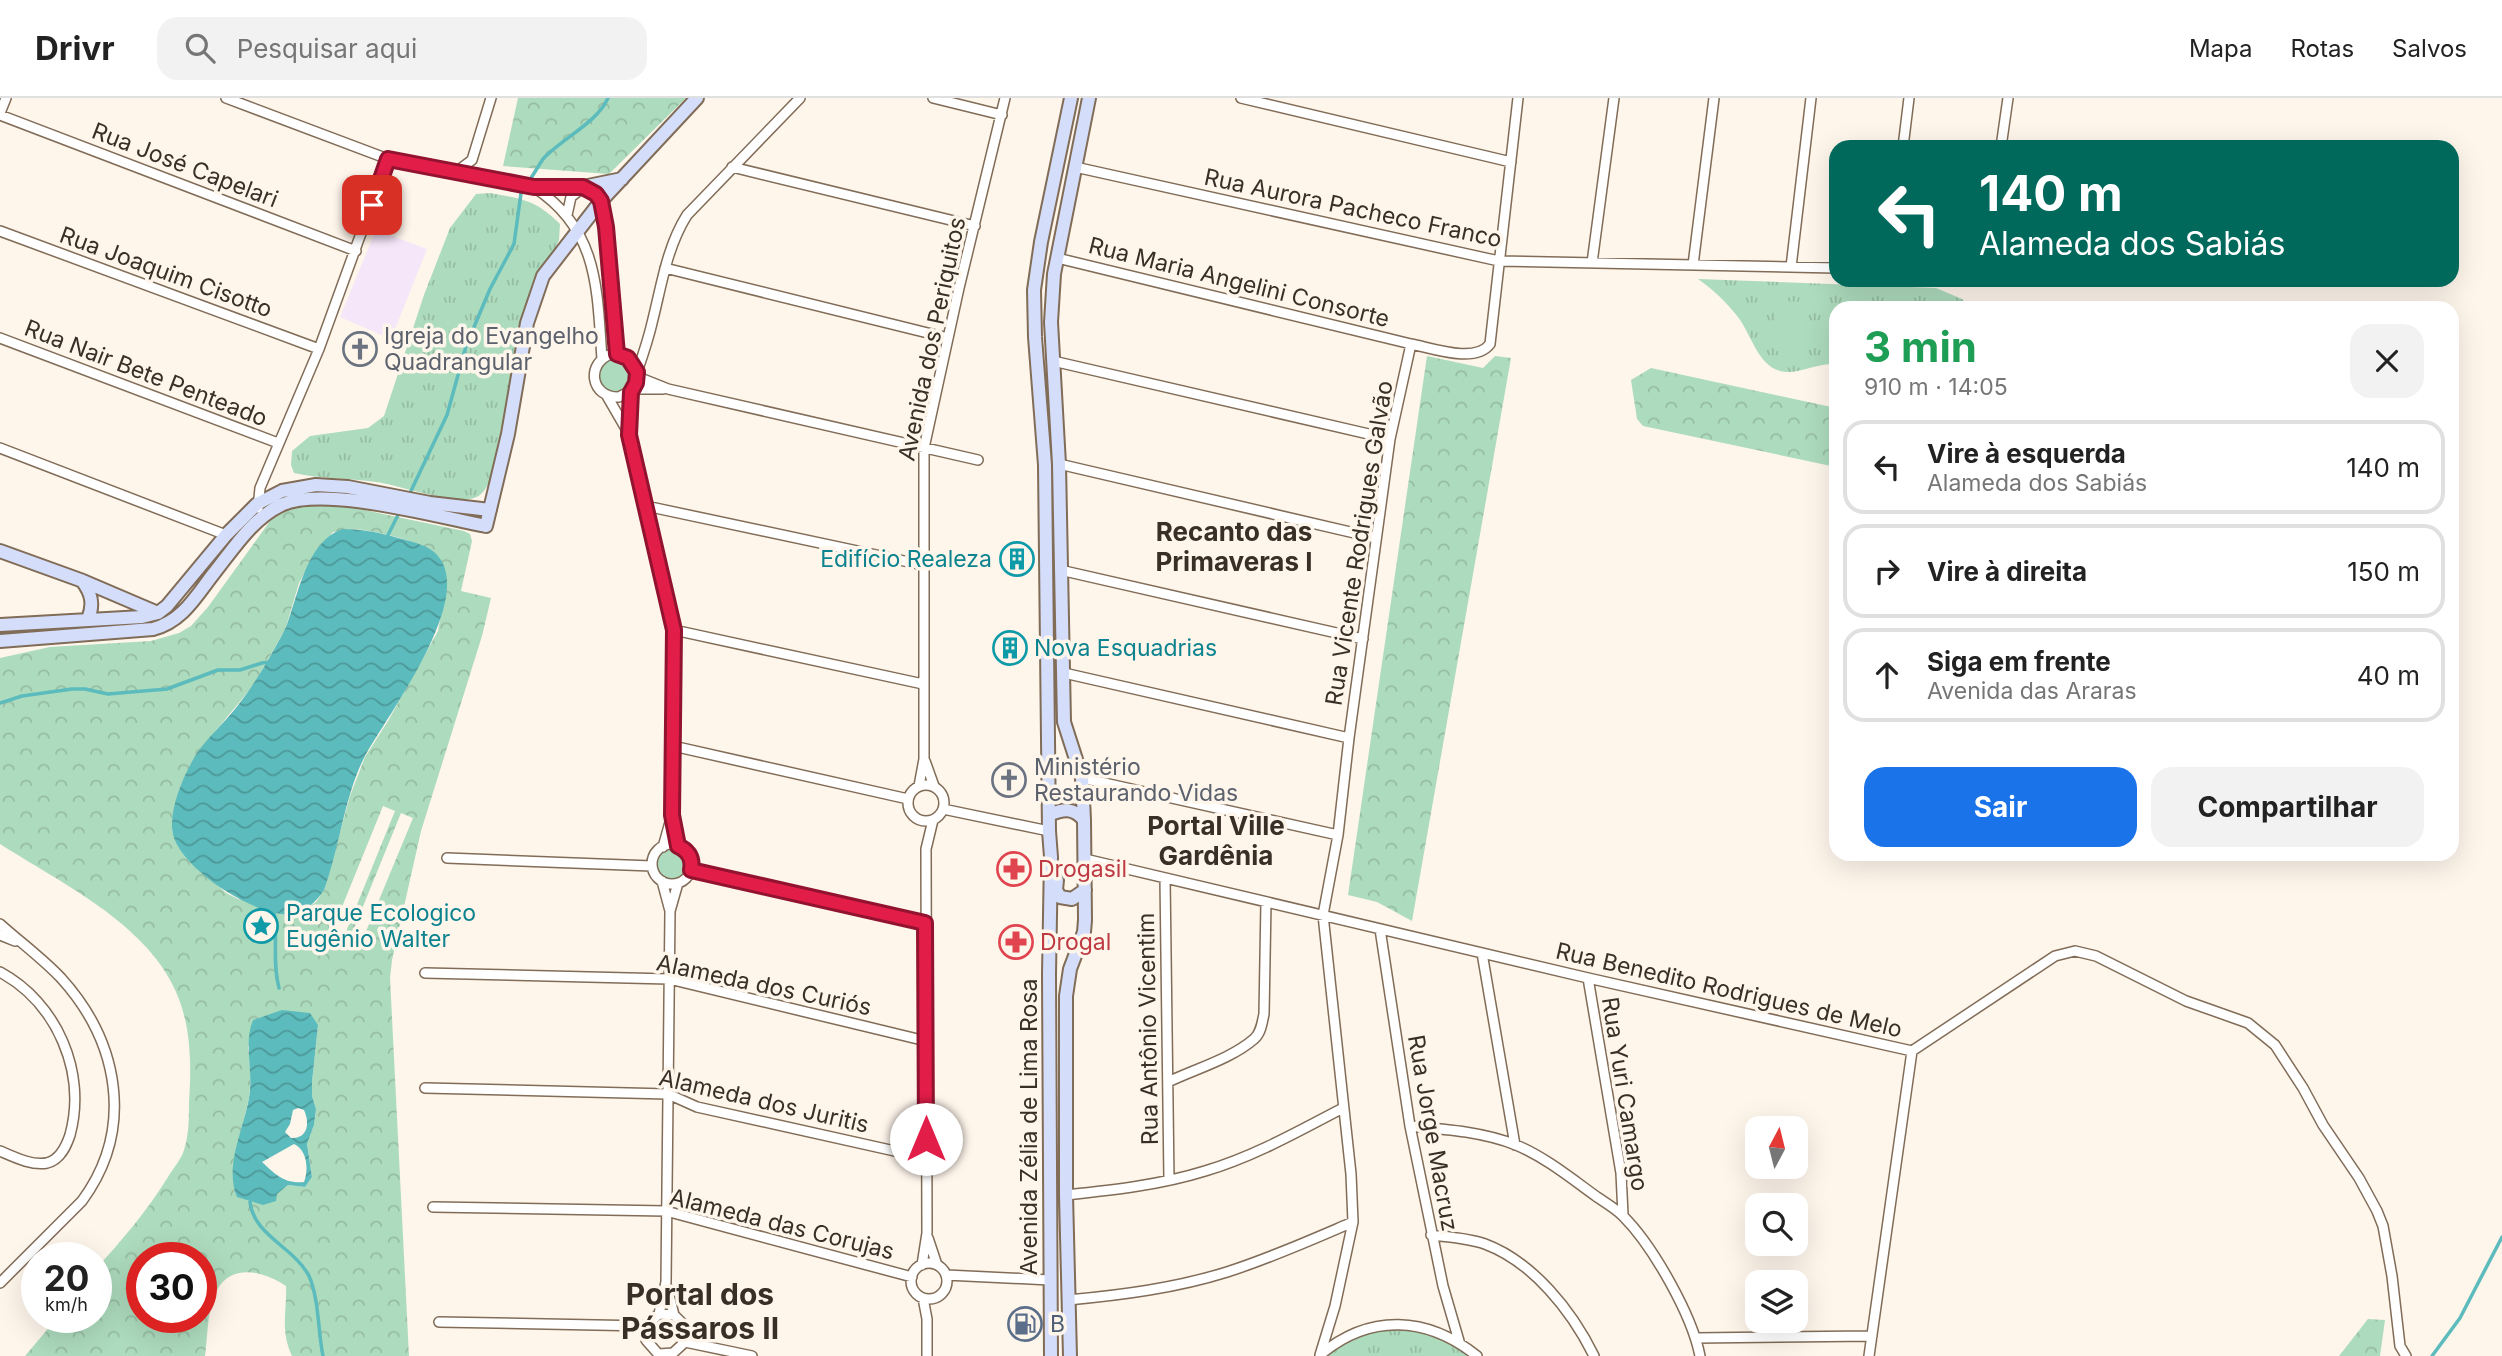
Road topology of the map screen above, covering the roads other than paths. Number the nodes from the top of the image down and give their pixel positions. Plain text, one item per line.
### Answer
1 (6, 98) edge
2 (226, 98) edge
3 (491, 98) edge
4 (696, 98) edge
5 (800, 98) edge
6 (933, 98) edge
7 (1005, 98) edge
8 (1071, 98) edge
9 (1089, 98) edge
10 (1241, 98) edge
11 (1518, 98) edge
12 (1614, 98) edge
13 (1714, 98) edge
14 (1811, 98) edge
15 (1909, 98) edge
16 (2008, 98) edge
17 (0, 114) edge
18 (1002, 115) junction
19 (1903, 140) edge
20 (2002, 140) edge
21 (388, 159) junction
22 (1511, 162) junction
23 (732, 167) junction
24 (1075, 167) junction
25 (455, 173) junction
26 (622, 178) junction
27 (534, 187) junction
28 (583, 187) junction
29 (601, 201) junction
30 (567, 215) junction
31 (975, 226) junction
32 (577, 230) junction
33 (0, 231) edge
34 (356, 251) junction
35 (1057, 258) junction
36 (1499, 261) junction
37 (1592, 263) junction
38 (1693, 265) junction
39 (1791, 267) junction
40 (665, 268) junction
41 (1829, 268) edge
42 (612, 290) junction
43 (596, 292) junction
44 (0, 338) edge
45 (948, 338) junction
46 (648, 339) junction
47 (1410, 344) junction
48 (319, 349) junction
49 (617, 354) junction
50 (628, 358) junction
51 (602, 359) junction
52 (1053, 360) junction
53 (637, 374) junction
54 (668, 389) junction
55 (632, 390) junction
56 (607, 396) junction
57 (629, 435) junction
58 (1390, 439) junction
59 (278, 443) junction
60 (0, 448) edge
61 (924, 448) junction
62 (978, 460) dead end
63 (1059, 464) junction
64 (257, 504) junction
65 (646, 506) junction
66 (490, 510) junction
67 (259, 520) junction
68 (226, 535) junction
69 (1376, 538) junction
70 (239, 541) junction
71 (0, 551) edge
72 (923, 565) junction
73 (1060, 570) junction
74 (83, 581) junction
75 (158, 612) junction
76 (88, 619) junction
77 (0, 625) edge
78 (674, 630) junction
79 (1363, 639) junction
80 (0, 641) edge
81 (1064, 673) junction
82 (923, 684) junction
83 (1349, 738) junction
84 (673, 746) junction
85 (924, 759) junction
86 (1082, 778) junction
87 (919, 786) junction
88 (933, 786) junction
89 (908, 799) junction
90 (943, 809) junction
91 (672, 815) junction
92 (1049, 815) junction
93 (918, 820) junction
94 (933, 820) junction
95 (1084, 820) junction
96 (1049, 831) junction
97 (1338, 835) junction
98 (678, 846) junction
99 (663, 847) junction
100 (926, 849) junction
101 (1051, 857) junction
102 (447, 858) dead end
103 (1085, 859) junction
104 (652, 866) junction
105 (691, 870) junction
106 (1165, 878) junction
107 (662, 881) junction
108 (678, 883) junction
109 (1084, 890) junction
110 (1266, 902) junction
111 (670, 911) junction
112 (1323, 915) junction
113 (925, 923) junction
114 (0, 925) edge
115 (1380, 929) junction
116 (0, 935) edge
117 (20, 942) junction
118 (1482, 953) junction
119 (0, 972) edge
120 (425, 973) dead end
121 (1588, 978) junction
122 (669, 979) junction
123 (926, 1041) junction
124 (1912, 1051) junction
125 (1168, 1082) junction
126 (425, 1088) dead end
127 (668, 1094) junction
128 (1343, 1108) junction
129 (1410, 1126) junction
130 (1515, 1144) junction
131 (0, 1151) edge
132 (926, 1158) junction
133 (1170, 1180) junction
134 (1066, 1195) junction
135 (433, 1207) dead end
136 (666, 1211) junction
137 (1623, 1215) junction
138 (1353, 1222) junction
139 (927, 1233) junction
140 (1431, 1235) junction
141 (922, 1265) junction
142 (937, 1265) junction
143 (946, 1275) junction
144 (912, 1277) junction
145 (1050, 1280) junction
146 (666, 1282) junction
147 (0, 1283) edge
148 (928, 1298) junction
149 (1068, 1300) junction
150 (659, 1314) junction
151 (674, 1315) junction
152 (439, 1322) dead end
153 (646, 1326) junction
154 (1872, 1336) junction
155 (1696, 1338) junction
156 (1459, 1341) junction
157 (685, 1342) junction
158 (673, 1354) edge
159 (660, 1355) edge
160 (1319, 1355) edge
161 (752, 1356) edge
162 (926, 1356) edge
163 (1051, 1356) edge
164 (1070, 1356) edge
165 (1477, 1356) edge
166 (1594, 1356) edge
167 (1700, 1356) edge
168 (1870, 1356) edge
169 (2406, 1356) edge

1 - 17 street
2 - 21 street
3 - 25 street
4 - 26 main road
5 - 23 street
6 - 18 street
7 - 18 street, Avenida dos Periquitos
8 - 92 main road, Avenida Zélia de Lima Rosa
9 - 24 main road, Avenida Zélia de Lima Rosa
10 - 22 street
11 - 22 street
12 - 37 street
13 - 38 street
14 - 39 street
15 - 19 street
16 - 20 street
17 - 34 street, Rua José Capelari
18 - 31 street, Avenida dos Periquitos
21 - 25 street
21 - 34 street
22 - 36 street
23 - 31 street
23 - 40 street
24 - 35 main road, Avenida Zélia de Lima Rosa
24 - 36 street, Rua Aurora Pacheco Franco
25 - 27 street
26 - 28 main road
26 - 29 main road
27 - 28 street
27 - 30 street
28 - 29 street
28 - 30 street
29 - 32 main road
29 - 42 street
30 - 32 street
31 - 45 street, Avenida dos Periquitos
32 - 43 street
32 - 66 main road
33 - 48 street, Rua Joaquim Cisotto
34 - 48 street
35 - 47 street, Rua Maria Angelini Consorte
35 - 52 main road, Avenida Zélia de Lima Rosa
36 - 37 street, Rua Aurora Pacheco Franco
36 - 47 street
37 - 38 street, Rua Aurora Pacheco Franco
38 - 39 street, Rua Aurora Pacheco Franco
39 - 41 street, Rua Aurora Pacheco Franco
40 - 45 street
40 - 46 street
42 - 43 street
42 - 49 street
43 - 51 street
44 - 59 street, Rua Nair Bete Penteado
45 - 61 street, Avenida dos Periquitos
46 - 50 street
46 - 53 street
47 - 58 street, Rua Vicente Rodrigues Galvão
48 - 59 street
49 - 50 street
49 - 51 street
50 - 53 street
51 - 56 street
52 - 58 street
52 - 63 main road, Avenida Zélia de Lima Rosa
53 - 54 street
53 - 55 street
54 - 55 street
54 - 61 street
55 - 56 street
55 - 57 street
56 - 57 street
57 - 65 street
58 - 69 street, Rua Vicente Rodrigues Galvão
59 - 64 street
60 - 68 street
61 - 62 street
61 - 72 street, Avenida dos Periquitos
63 - 69 street
63 - 73 main road, Avenida Zélia de Lima Rosa
64 - 66 main road
64 - 67 street
64 - 68 main road
65 - 72 street
65 - 78 street
66 - 67 main road
67 - 70 main road
68 - 70 main road
68 - 75 main road
69 - 79 street, Rua Vicente Rodrigues Galvão
70 - 80 main road
71 - 74 main road
72 - 82 street, Avenida dos Periquitos
73 - 79 street
73 - 81 main road, Avenida Zélia de Lima Rosa
74 - 75 main road
74 - 76 main road
75 - 76 main road
76 - 77 main road
78 - 82 street
78 - 84 street
79 - 83 street, Rua Vicente Rodrigues Galvão
81 - 83 street
81 - 86 main road, Avenida Zélia de Lima Rosa
82 - 85 street, Avenida dos Periquitos
83 - 97 street, Rua Vicente Rodrigues Galvão
84 - 89 street
84 - 91 street
85 - 87 street
85 - 88 street
86 - 95 main road, Avenida Zélia de Lima Rosa
86 - 97 street
87 - 88 street
87 - 89 street
88 - 90 street
89 - 93 street
90 - 94 street
90 - 96 street
91 - 98 street
91 - 99 street
92 - 95 main road
92 - 96 main road, Avenida Zélia de Lima Rosa
93 - 94 street
93 - 100 street
94 - 100 street
95 - 103 main road, Avenida Zélia de Lima Rosa
96 - 101 main road, Avenida Zélia de Lima Rosa
97 - 112 street, Rua Vicente Rodrigues Galvão
98 - 99 street
98 - 105 street
99 - 104 street
100 - 113 street
101 - 109 main road, Avenida Zélia de Lima Rosa
101 - 145 main road, Avenida Zélia de Lima Rosa
102 - 104 street
103 - 106 street, Rua Benedito Rodrigues de Melo
103 - 109 main road, Avenida Zélia de Lima Rosa
104 - 107 street
105 - 108 street
105 - 113 street
106 - 110 street, Rua Benedito Rodrigues de Melo
106 - 125 street, Rua Antônio Vicentim
107 - 108 street
107 - 111 street
108 - 111 street
109 - 134 main road, Avenida Zélia de Lima Rosa
110 - 112 street, Rua Benedito Rodrigues de Melo
110 - 125 street
111 - 122 street
112 - 115 street, Rua Benedito Rodrigues de Melo
112 - 128 street, Rua Vicente Rodrigues Galvão
113 - 123 street
114 - 117 street
115 - 118 street, Rua Benedito Rodrigues de Melo
115 - 129 street, Rua Jorge Macruz
116 - 117 street
117 - 147 street
118 - 121 street, Rua Benedito Rodrigues de Melo
118 - 130 street
119 - 131 street
120 - 122 street, Alameda dos Curiós
121 - 124 street, Rua Benedito Rodrigues de Melo
121 - 137 street, Rua Yuri Camargo
122 - 123 street, Alameda dos Curiós
122 - 127 street
123 - 132 street
124 - 154 street
124 - 169 street, Rua Benedito Rodrigues de Melo
125 - 133 street, Rua Antônio Vicentim
126 - 127 street, Alameda dos Juritis
127 - 132 street, Alameda dos Juritis
127 - 136 street
128 - 133 street
128 - 138 street, Rua Vicente Rodrigues Galvão
129 - 130 street
129 - 140 street, Rua Jorge Macruz
130 - 137 street
132 - 139 street
133 - 134 street
134 - 149 main road, Avenida Zélia de Lima Rosa
135 - 136 street, Alameda das Corujas
136 - 144 street, Alameda das Corujas
136 - 146 street
137 - 155 street
138 - 149 street
138 - 160 street, Rua Vicente Rodrigues Galvão
139 - 141 street
139 - 142 street
140 - 156 street, Rua Jorge Macruz
140 - 166 street
141 - 142 street
141 - 144 street
142 - 143 street
143 - 145 street
143 - 148 street
144 - 148 street
145 - 163 main road, Avenida Zélia de Lima Rosa
146 - 150 street
146 - 151 street
148 - 162 street
149 - 164 main road, Avenida Zélia de Lima Rosa
150 - 151 street
150 - 153 street
151 - 157 street
152 - 153 street
153 - 159 street
154 - 155 street
154 - 168 street
155 - 167 street
156 - 160 street
156 - 165 street
157 - 158 street
157 - 161 street
158 - 159 street

